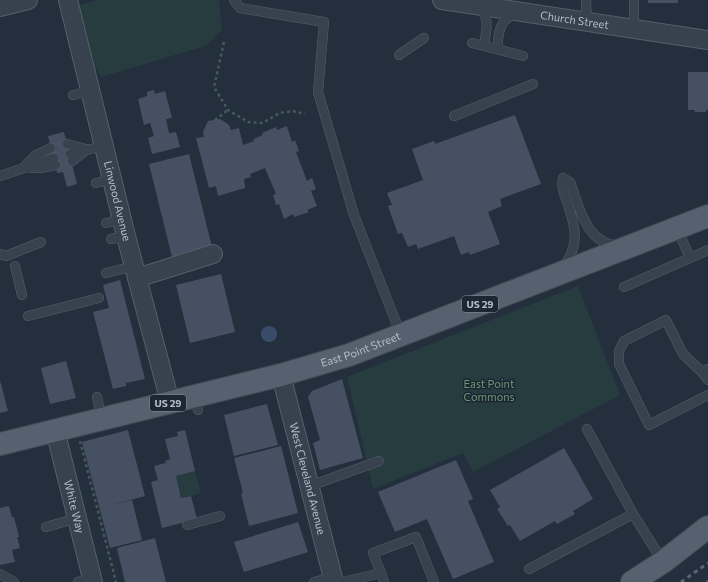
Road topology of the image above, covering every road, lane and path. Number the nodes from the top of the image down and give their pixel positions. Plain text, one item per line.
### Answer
1 (28, 0) edge
2 (68, 0) edge
3 (234, 0) edge
4 (442, 0) edge
5 (586, 0) edge
6 (634, 0) edge
7 (499, 4) edge
8 (477, 5) junction
9 (0, 7) edge
10 (523, 12) junction
11 (587, 22) junction
12 (634, 29) junction
13 (424, 38) dead end
14 (708, 40) edge
15 (224, 42) dead end
16 (472, 43) dead end
17 (484, 46) junction
18 (497, 49) junction
19 (399, 55) dead end
20 (523, 56) dead end
21 (533, 84) dead end
22 (228, 110) junction
23 (305, 114) dead end
24 (454, 116) dead end
25 (215, 120) dead end
26 (51, 148) dead end
27 (95, 148) junction
28 (55, 161) dead end
29 (22, 168) junction
30 (0, 176) edge
31 (708, 216) edge
32 (677, 228) junction
33 (41, 242) dead end
34 (628, 247) junction
35 (708, 250) edge
36 (0, 254) edge
37 (213, 254) dead end
38 (690, 258) junction
39 (14, 266) dead end
40 (135, 272) junction
41 (106, 273) dead end
42 (559, 274) junction
43 (624, 287) dead end
44 (22, 295) dead end
45 (99, 298) dead end
46 (28, 316) dead end
47 (401, 335) junction
48 (706, 374) edge
49 (281, 375) junction
50 (97, 396) dead end
51 (708, 396) edge
52 (170, 402) junction
53 (102, 419) junction
54 (587, 429) dead end
55 (55, 430) junction
56 (80, 441) dead end
57 (0, 444) edge
58 (379, 460) dead end
59 (310, 486) junction
60 (633, 514) junction
61 (220, 516) dead end
62 (77, 518) junction
63 (187, 525) dead end
64 (46, 527) dead end
65 (708, 527) edge
66 (663, 562) junction
67 (529, 569) dead end
68 (0, 574) edge
69 (382, 578) edge
70 (0, 579) edge
71 (336, 580) edge
72 (88, 581) edge
73 (9, 582) edge
74 (14, 582) edge
75 (116, 582) edge
76 (314, 582) edge
77 (434, 582) edge
78 (632, 582) edge

1 - 9 street
2 - 27 street, Linwood Avenue
3 - 47 lane
4 - 8 street, Church Street
5 - 11 lane
6 - 12 lane
7 - 8 street, Church Street
7 - 10 street, Church Street
8 - 17 lane
10 - 11 street, Church Street
10 - 18 lane
11 - 12 street, Church Street
12 - 14 street, Church Street
13 - 19 lane
15 - 22 path
16 - 17 lane
17 - 18 lane
18 - 20 lane
21 - 24 lane
22 - 23 path
22 - 25 path
26 - 29 lane
27 - 27 lane
27 - 40 street, Linwood Avenue
28 - 29 lane
29 - 30 lane
31 - 32 main road, East Point Street / US 29
32 - 34 main road, East Point Street / US 29
32 - 38 lane
33 - 36 lane
34 - 42 main road, East Point Street / US 29
34 - 42 lane
35 - 38 lane
37 - 40 street
38 - 43 lane
39 - 44 lane
40 - 41 lane
40 - 52 street, Linwood Avenue
42 - 47 main road, East Point Street / US 29
45 - 46 lane
47 - 49 main road, East Point Street / US 29
48 - 51 lane
49 - 52 main road, East Point Street / US 29
49 - 59 street, West Cleveland Avenue
50 - 53 lane
52 - 53 main road, East Point Street / US 29
53 - 55 main road, East Point Street / US 29
54 - 60 lane
55 - 57 main road, East Point Street / US 29
55 - 62 street, White Way
56 - 75 path
58 - 59 lane
59 - 71 street, West Cleveland Avenue
60 - 66 lane
60 - 67 lane
61 - 63 lane
62 - 64 lane
62 - 72 street, White Way
65 - 66 main road
66 - 78 main road
68 - 74 lane
69 - 71 lane
69 - 77 lane
70 - 73 lane
71 - 76 lane

